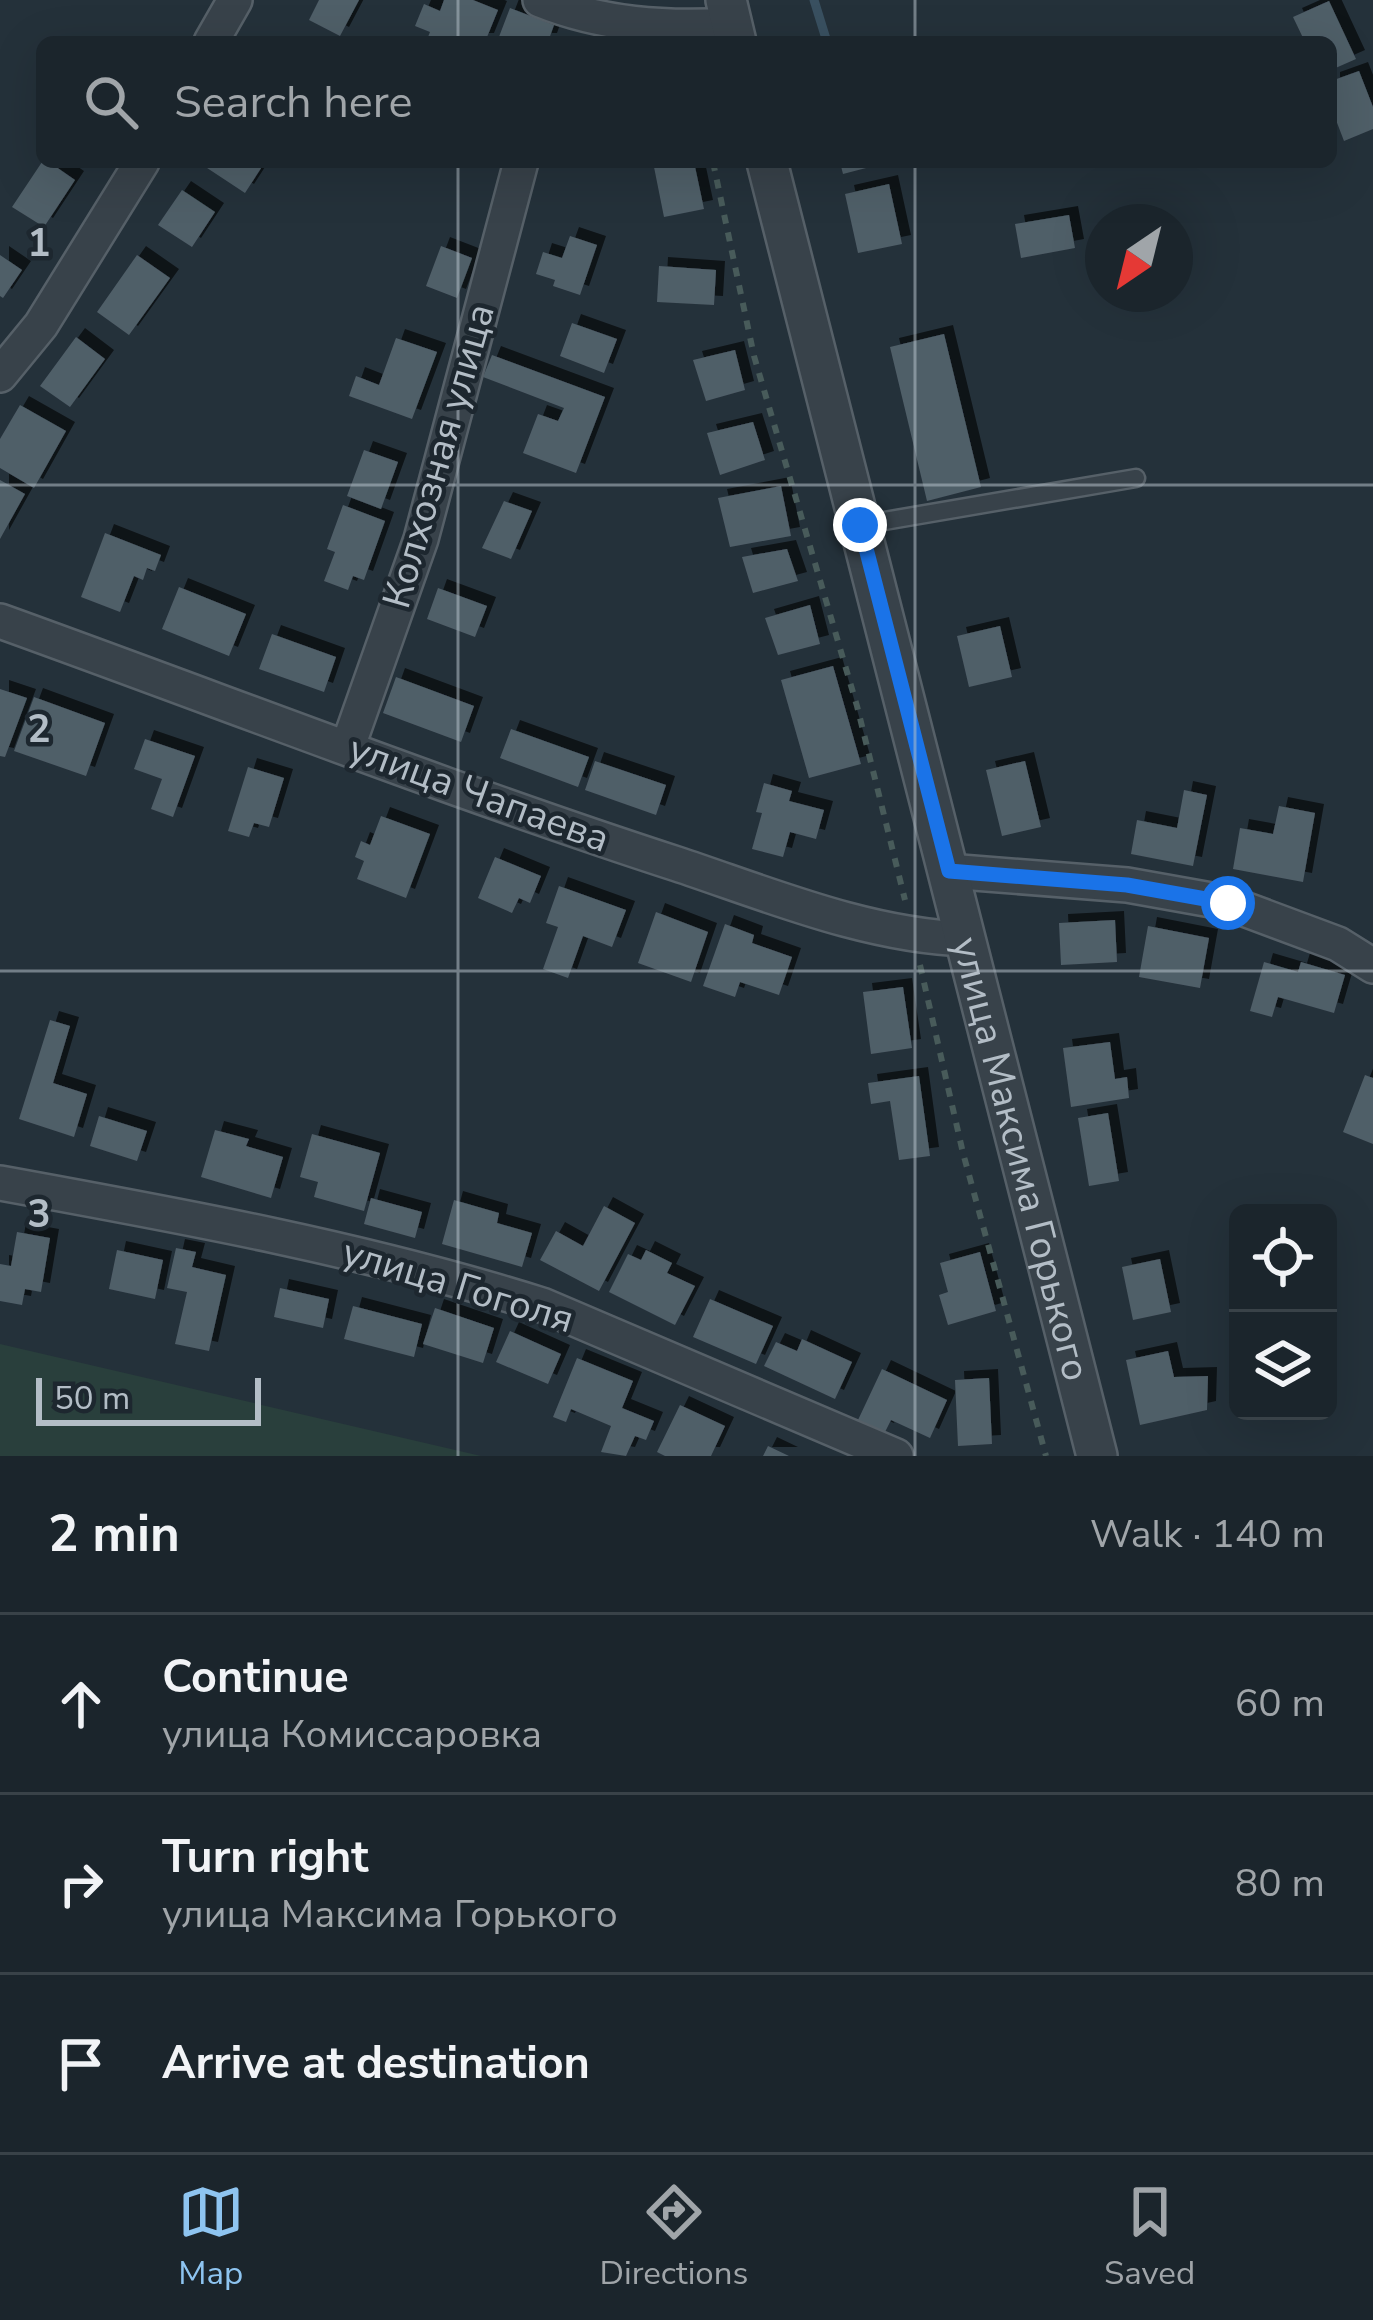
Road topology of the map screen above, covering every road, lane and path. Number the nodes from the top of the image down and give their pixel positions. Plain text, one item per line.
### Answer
1 (235, 0) edge
2 (540, 0) edge
3 (731, 22) edge
4 (574, 29) edge
5 (214, 36) edge
6 (138, 168) edge
7 (519, 168) edge
8 (714, 168) edge
9 (769, 168) edge
10 (0, 375) edge
11 (1136, 478) dead end
12 (860, 525) junction
13 (0, 621) edge
14 (348, 746) junction
15 (949, 871) junction
16 (913, 933) junction
17 (966, 939) junction
18 (1373, 966) edge
19 (0, 1183) edge
20 (896, 1456) edge
21 (1046, 1456) edge
22 (1096, 1456) edge

1 - 5 street
2 - 4 street
3 - 4 street
6 - 10 street
7 - 14 street, Колхозная улица
8 - 16 path
9 - 12 street, улица Максима Горького
11 - 12 lane
12 - 15 street, улица Максима Горького
13 - 14 street, улица Чапаева
14 - 16 street, улица Чапаева
15 - 17 street, улица Максима Горького
15 - 18 street
16 - 17 street, улица Чапаева
16 - 21 path
17 - 22 street, улица Максима Горького
19 - 20 street, улица Гоголя

